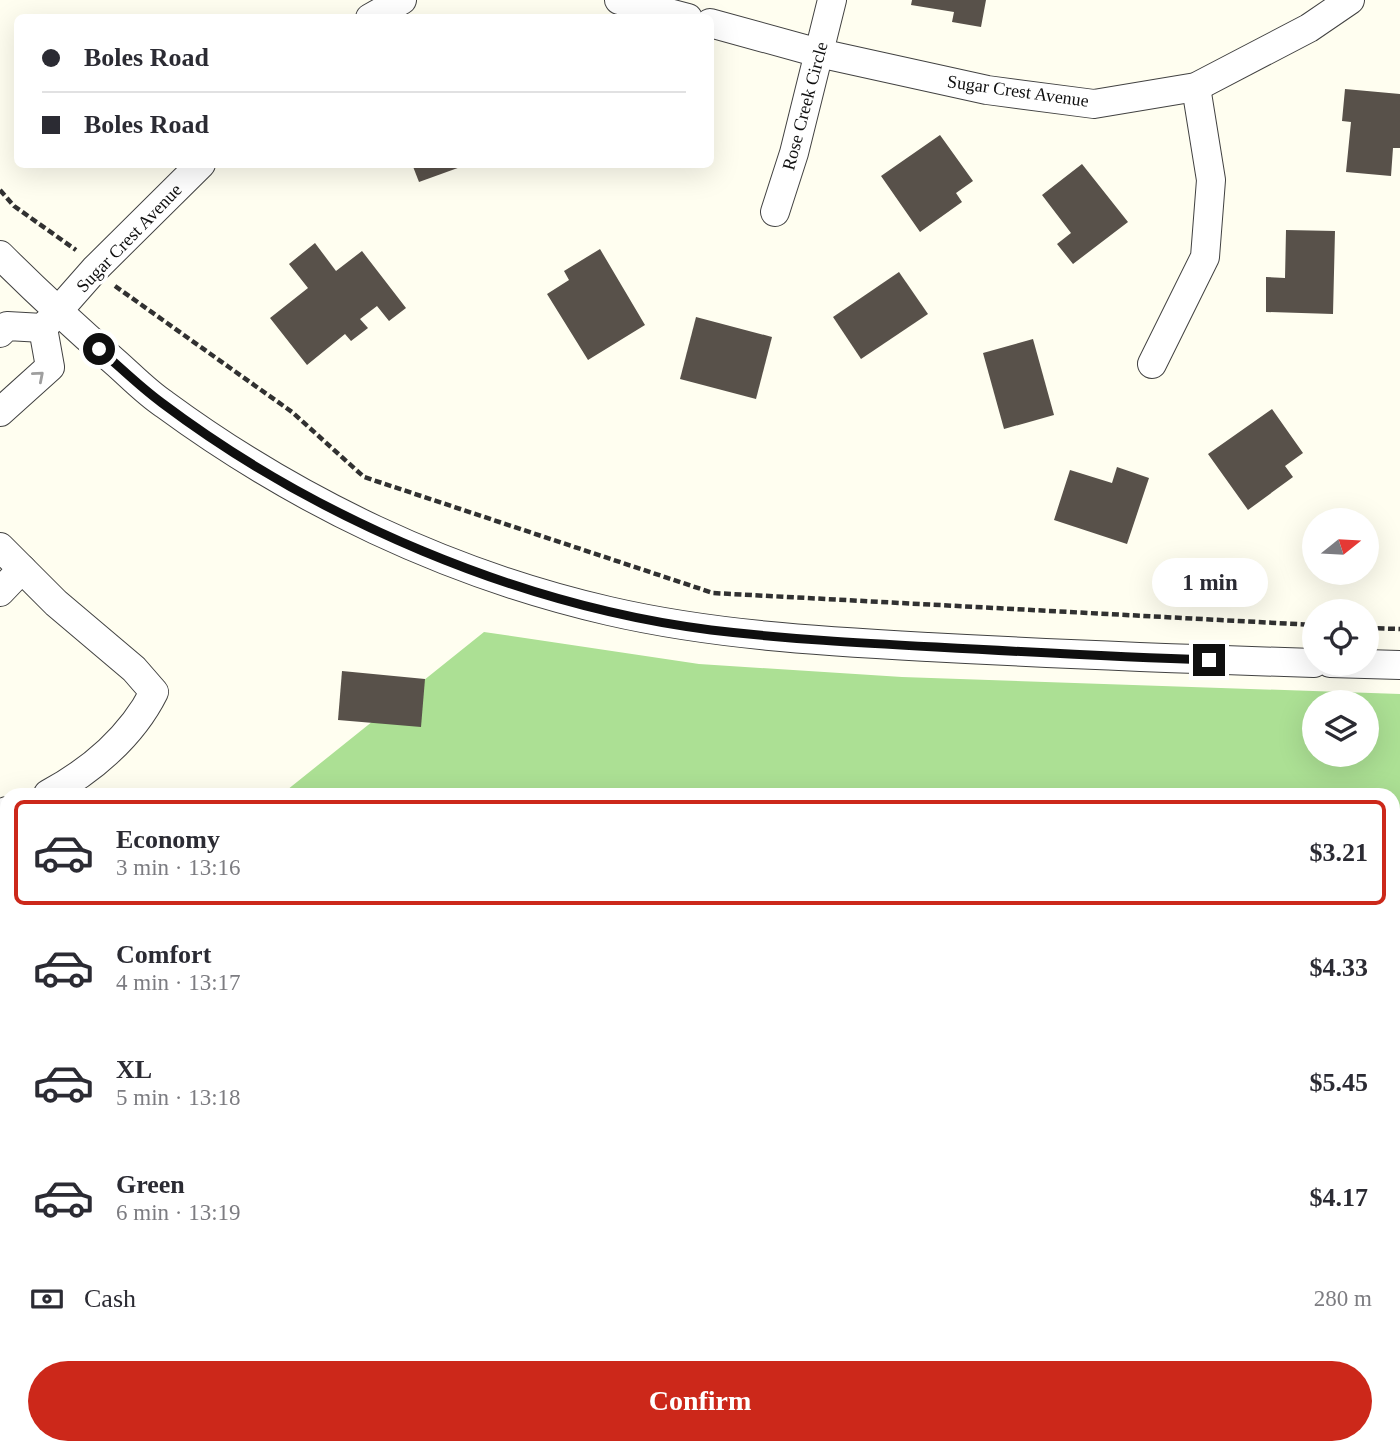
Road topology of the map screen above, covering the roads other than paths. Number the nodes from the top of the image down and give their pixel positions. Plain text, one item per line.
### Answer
1 (402, 0) edge
2 (619, 0) edge
3 (832, 0) edge
4 (1350, 0) edge
5 (377, 14) edge
6 (673, 14) edge
7 (714, 24) edge
8 (819, 53) junction
9 (1196, 87) junction
10 (197, 168) edge
11 (775, 212) dead end
12 (0, 255) edge
13 (51, 320) junction
14 (0, 333) edge
15 (1152, 365) dead end
16 (0, 412) edge
17 (0, 547) edge
18 (22, 569) junction
19 (0, 592) edge
20 (1302, 663) edge
21 (1379, 664) edge
22 (1400, 665) edge
23 (57, 788) edge

1 - 5 street
2 - 6 street
3 - 8 street, Rose Creek Circle
4 - 9 street, Sugar Crest Avenue
7 - 8 street, Sugar Crest Avenue
8 - 9 street, Sugar Crest Avenue
8 - 11 street, Rose Creek Circle
9 - 15 street
10 - 13 street, Sugar Crest Avenue
12 - 13 street
13 - 14 street
16 -> 13 street
13 - 20 street
17 - 18 street
18 - 19 street
18 - 23 street
21 - 22 street

